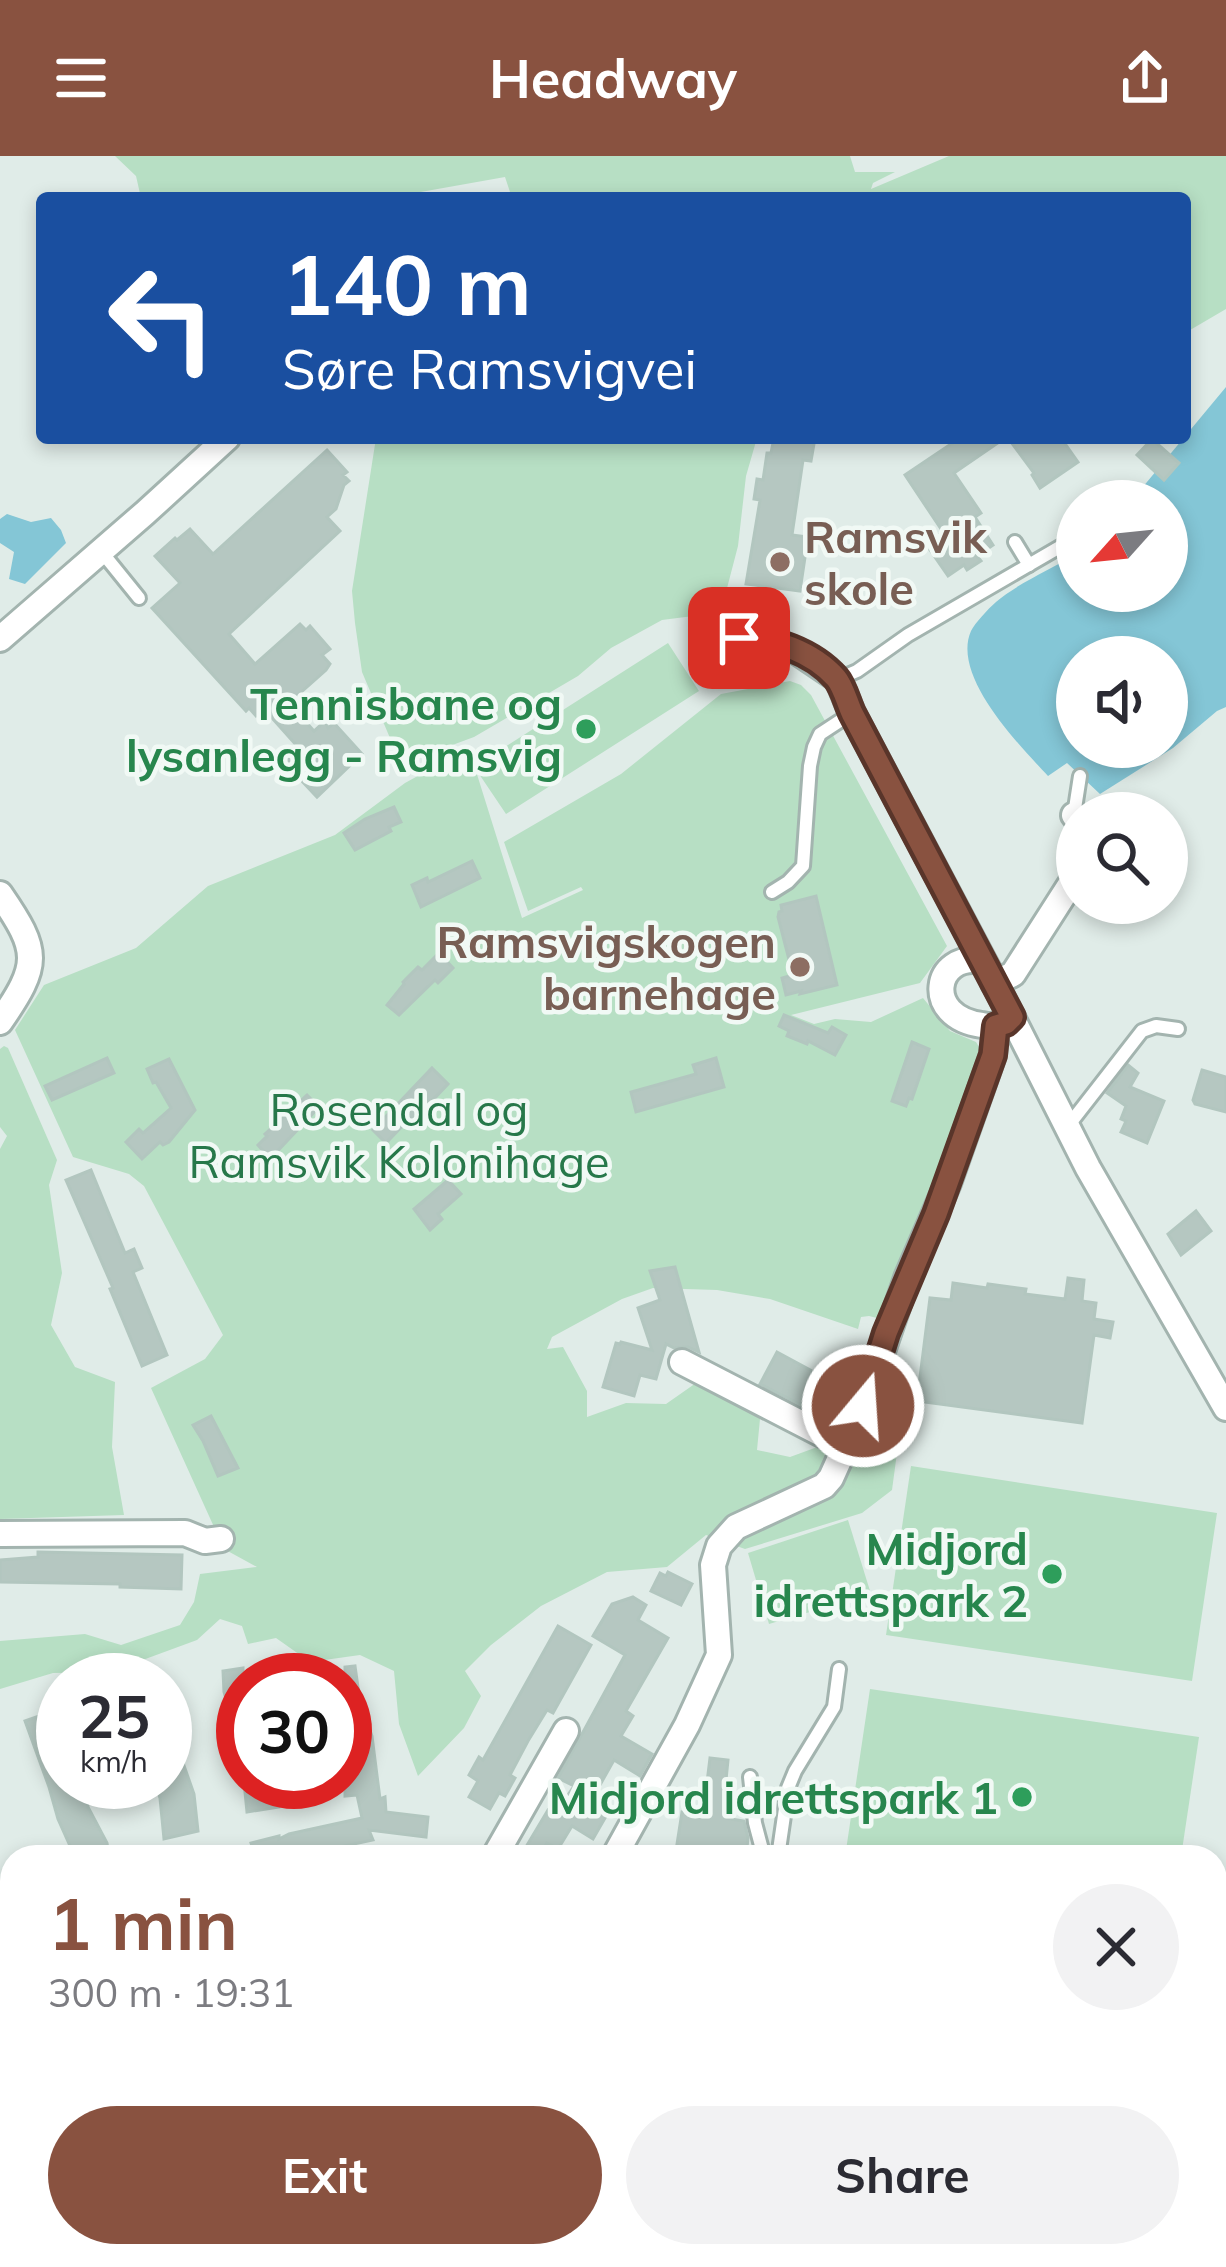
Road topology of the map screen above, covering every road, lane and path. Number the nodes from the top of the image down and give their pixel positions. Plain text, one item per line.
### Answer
1 (219, 444) edge
2 (1015, 542) dead end
3 (1056, 549) edge
4 (100, 551) junction
5 (1029, 565) junction
6 (139, 598) dead end
7 (0, 638) edge
8 (705, 658) dead end
9 (838, 679) junction
10 (852, 713) junction
11 (1080, 776) dead end
12 (1078, 792) edge
13 (772, 892) dead end
14 (0, 893) edge
15 (1056, 906) edge
16 (988, 972) junction
17 (1004, 1021) junction
18 (0, 1022) edge
19 (1178, 1029) dead end
20 (1067, 1127) junction
21 (682, 1362) dead end
22 (1226, 1408) edge
23 (845, 1446) junction
24 (0, 1534) edge
25 (221, 1539) dead end
26 (839, 1670) dead end
27 (566, 1731) dead end
28 (750, 1777) dead end
29 (501, 1845) edge
30 (621, 1845) edge
31 (760, 1845) edge
32 (780, 1845) edge

1 - 4 street
2 - 5 lane
3 - 5 lane
4 - 6 lane
4 - 7 street
5 - 9 lane
8 - 9 street
9 - 10 street
10 - 13 lane
10 - 16 street
11 - 12 lane
14 - 18 street
15 - 16 street
16 - 17 street
16 - 17 street
17 - 20 street
17 - 23 street
19 - 20 lane
20 - 22 street
21 - 23 street
23 - 30 street
24 - 25 street
26 - 32 lane
27 - 29 street
28 - 31 lane

